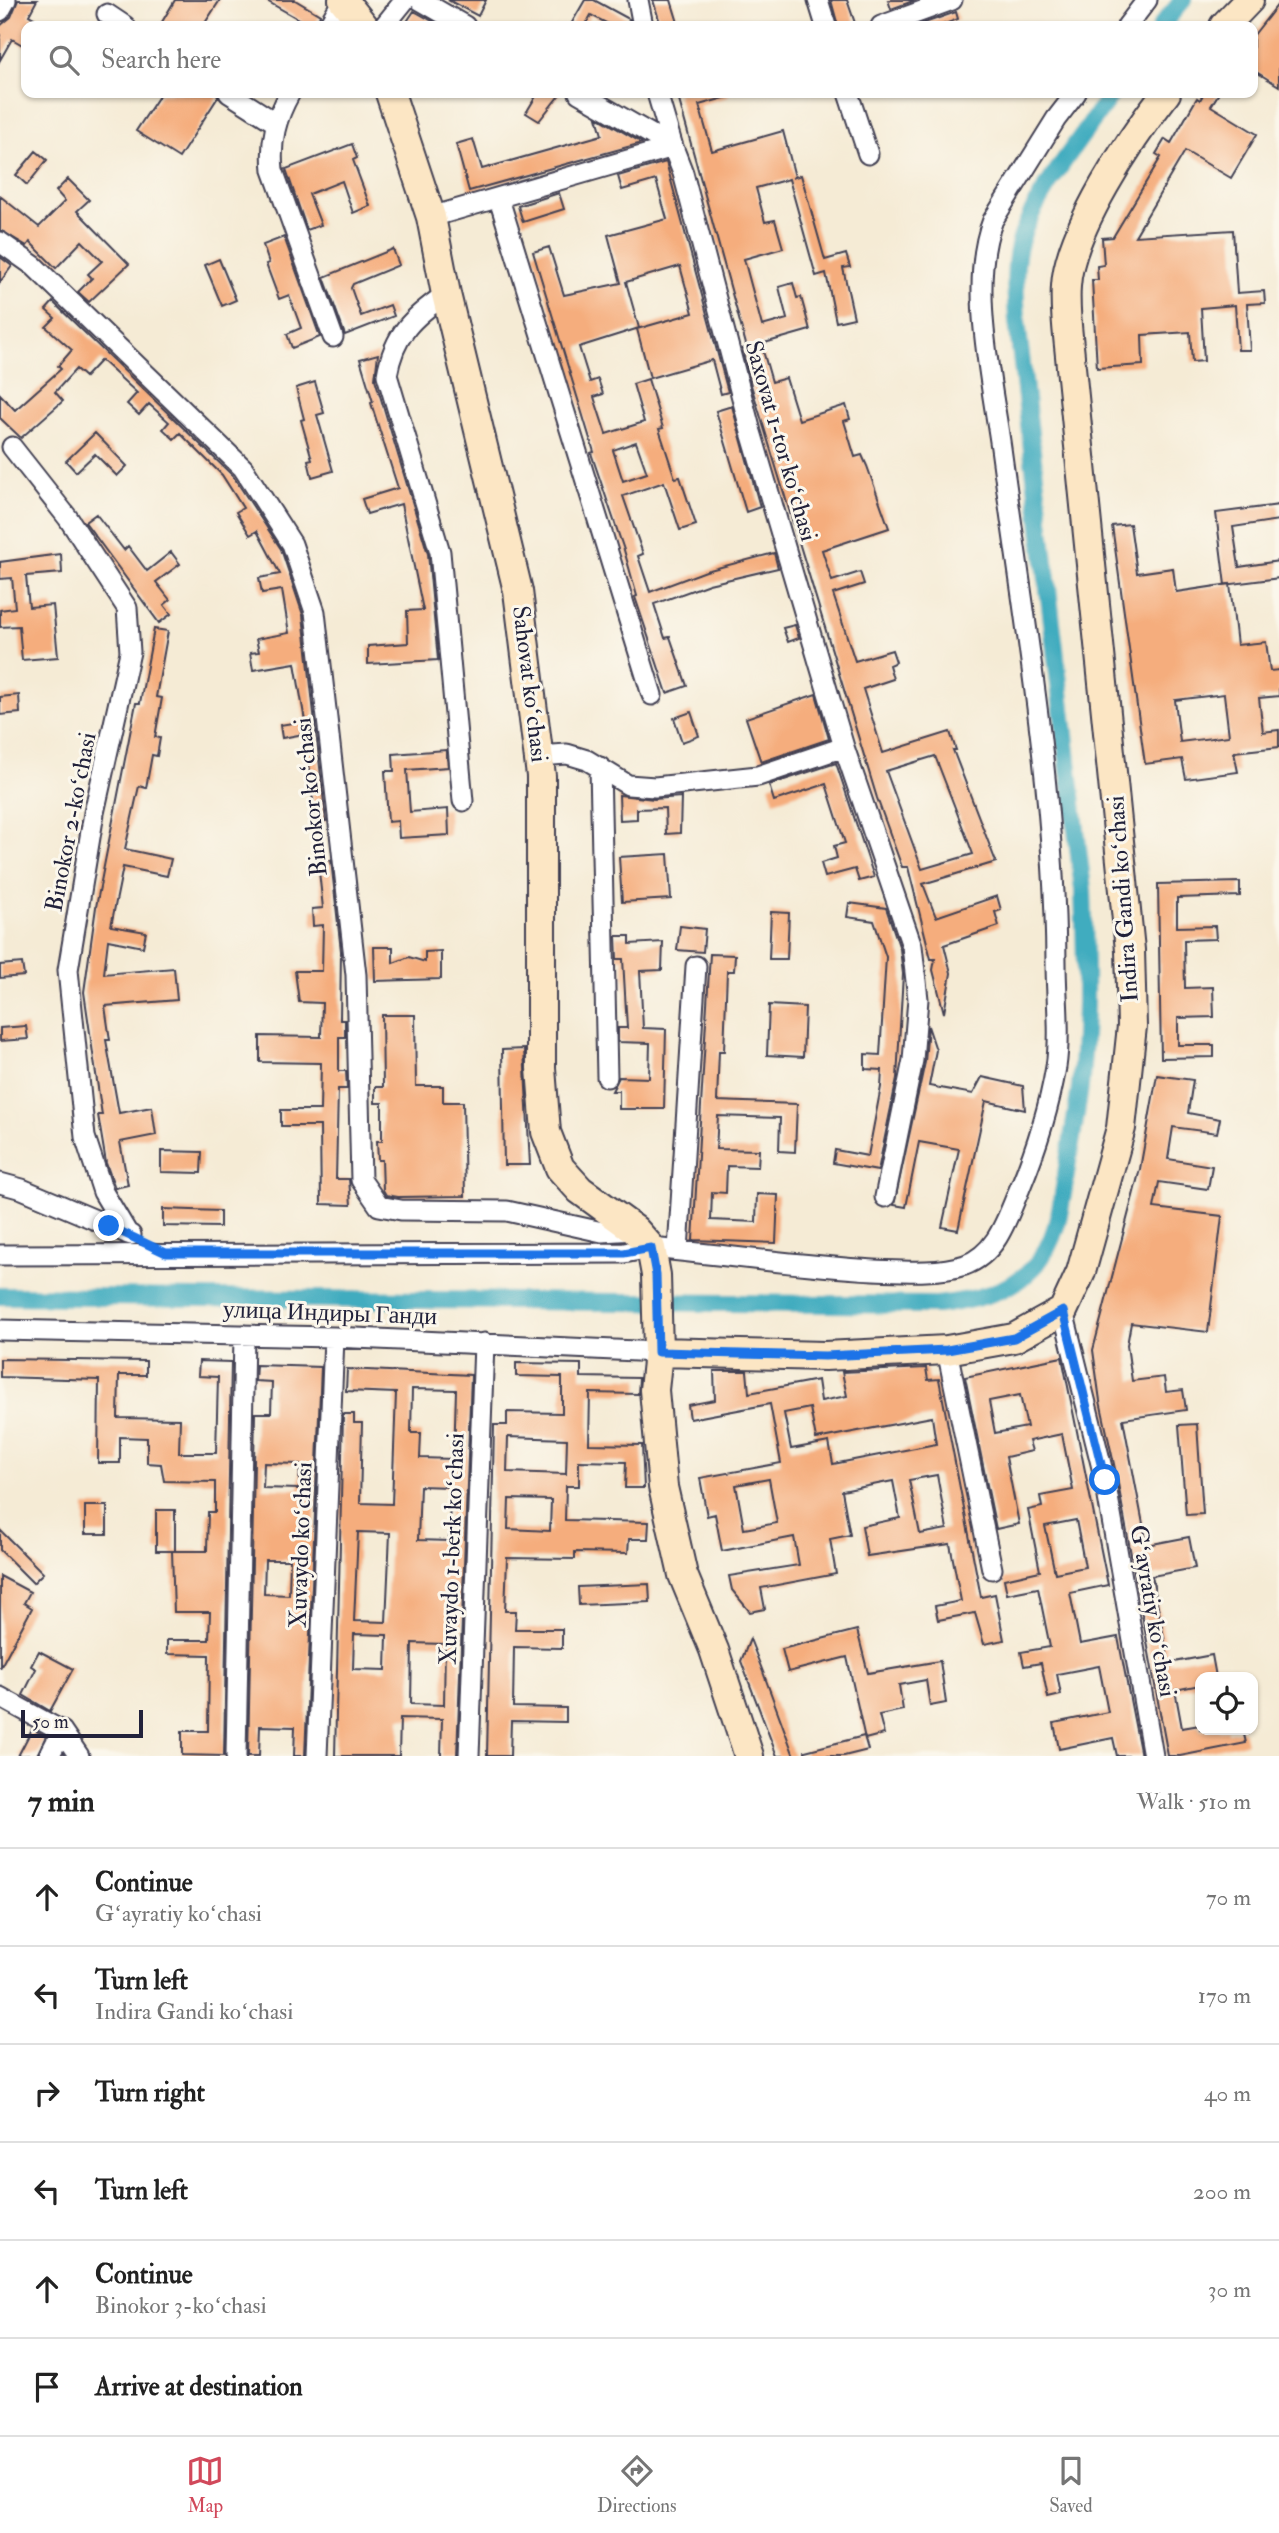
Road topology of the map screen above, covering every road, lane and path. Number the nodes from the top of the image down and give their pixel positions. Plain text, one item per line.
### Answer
1 (6, 0) edge
2 (343, 0) edge
3 (405, 0) edge
4 (420, 0) edge
5 (638, 0) edge
6 (818, 0) edge
7 (952, 0) edge
8 (1147, 0) edge
9 (1249, 0) edge
10 (0, 11) edge
11 (107, 14) dead end
12 (118, 21) edge
13 (331, 21) edge
14 (360, 21) edge
15 (388, 21) edge
16 (456, 21) edge
17 (642, 21) edge
18 (824, 21) edge
19 (895, 21) edge
20 (1131, 21) edge
21 (1229, 21) edge
22 (237, 98) edge
23 (288, 98) edge
24 (392, 98) edge
25 (588, 98) edge
26 (658, 98) edge
27 (850, 98) edge
28 (1072, 98) edge
29 (1163, 98) edge
30 (276, 123) junction
31 (673, 147) junction
32 (868, 154) dead end
33 (499, 199) junction
34 (431, 217) junction
35 (0, 242) edge
36 (446, 293) junction
37 (333, 337) dead end
38 (12, 447) dead end
39 (652, 695) dead end
40 (844, 747) junction
41 (539, 756) junction
42 (600, 767) junction
43 (463, 801) dead end
44 (696, 966) dead end
45 (607, 1077) dead end
46 (0, 1183) edge
47 (886, 1197) dead end
48 (128, 1234) junction
49 (655, 1251) junction
50 (166, 1253) junction
51 (0, 1255) edge
52 (1063, 1311) junction
53 (0, 1330) edge
54 (244, 1335) junction
55 (334, 1337) junction
56 (657, 1341) junction
57 (484, 1343) junction
58 (947, 1350) junction
59 (992, 1569) dead end
60 (0, 1697) edge
61 (62, 1731) junction
62 (49, 1756) edge
63 (79, 1756) edge
64 (236, 1756) edge
65 (317, 1756) edge
66 (469, 1756) edge
67 (749, 1756) edge
68 (1153, 1756) edge

1 - 10 street
2 - 13 street
2 - 14 street
3 - 15 street
4 - 16 street
5 - 17 street
6 - 18 street
7 - 19 street
8 - 20 street
9 - 21 street
11 - 12 street
22 - 30 street
23 - 30 street
24 - 34 street, Sahovat koʻchasi
25 - 31 street
26 - 31 street, Saxovat 1-tor koʻchasi
27 - 32 street
28 - 49 street
29 - 52 street, Indira Gandi koʻchasi
30 - 37 street
31 - 33 street
31 - 40 street, Saxovat 1-tor koʻchasi
33 - 34 street
33 - 39 street
34 - 36 street, Sahovat koʻchasi
35 - 49 street, Binokor koʻchasi
36 - 41 street, Sahovat koʻchasi
36 - 43 street
38 - 48 street, Binokor 2-koʻchasi
40 - 42 street
40 - 47 street, Saxovat 1-tor koʻchasi
41 - 42 street
41 - 49 street, Sahovat koʻchasi
42 - 45 street
44 - 49 street
46 - 48 street
48 - 50 street
49 - 50 street
49 - 56 street
50 - 51 street
52 - 58 street
52 - 68 street, Gʻayratiy koʻchasi
53 - 54 street, улица Индиры Ганди
54 - 55 street, улица Индиры Ганди
54 - 64 street
55 - 57 street, улица Индиры Ганди
55 - 65 street, Xuvaydo koʻchasi
56 - 57 street, улица Индиры Ганди
56 - 58 street
56 - 67 street
57 - 66 street, Xuvaydo 1-berk koʻchasi
58 - 59 street
60 - 61 street
61 - 62 street
61 - 63 street

